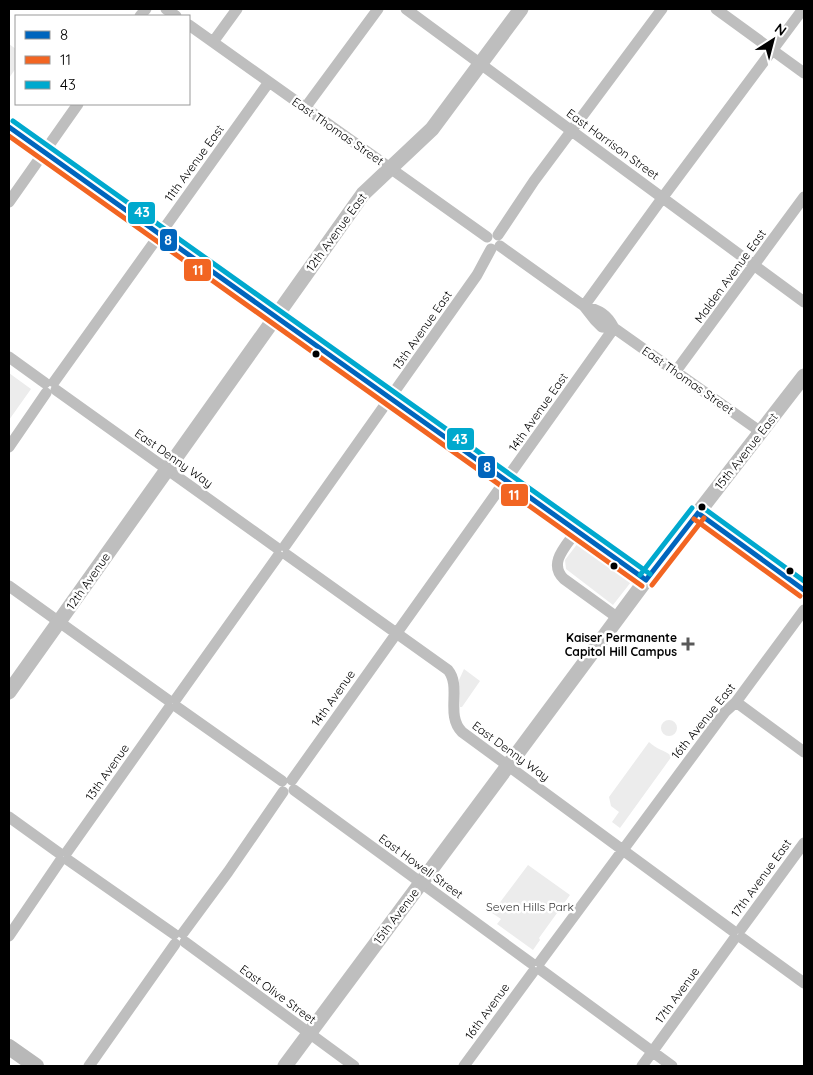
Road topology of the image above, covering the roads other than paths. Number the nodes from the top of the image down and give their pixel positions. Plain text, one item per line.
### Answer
1 (237, 9) edge
2 (378, 9) edge
3 (406, 9) edge
4 (521, 9) edge
5 (662, 9) edge
6 (716, 9) edge
7 (803, 9) edge
8 (190, 26) edge
9 (213, 42) junction
10 (772, 50) junction
11 (480, 64) junction
12 (804, 73) edge
13 (269, 82) junction
14 (77, 105) edge
15 (305, 108) junction
16 (9, 127) edge
17 (572, 130) junction
18 (44, 152) junction
19 (391, 168) junction
20 (663, 197) junction
21 (804, 197) edge
22 (9, 202) edge
23 (160, 234) junction
24 (494, 242) junction
25 (755, 266) junction
26 (804, 302) edge
27 (584, 306) junction
28 (276, 316) junction
29 (614, 328) junction
30 (9, 357) edge
31 (676, 371) junction
32 (804, 376) edge
33 (50, 387) junction
34 (390, 398) junction
35 (761, 432) junction
36 (9, 446) edge
37 (167, 469) junction
38 (506, 480) junction
39 (698, 513) junction
40 (577, 530) junction
41 (282, 551) junction
42 (646, 580) junction
43 (9, 586) edge
44 (804, 590) edge
45 (804, 610) edge
46 (618, 618) junction
47 (59, 622) junction
48 (397, 633) junction
49 (9, 692) edge
50 (736, 702) junction
51 (172, 703) junction
52 (804, 752) edge
53 (508, 766) junction
54 (288, 786) junction
55 (9, 817) edge
56 (804, 842) edge
57 (623, 850) junction
58 (64, 857) junction
59 (421, 883) junction
60 (737, 934) junction
61 (9, 936) edge
62 (179, 938) junction
63 (536, 967) junction
64 (804, 983) edge
65 (308, 1034) junction
66 (9, 1047) edge
67 (652, 1052) junction
68 (36, 1066) edge
69 (89, 1066) edge
70 (285, 1066) edge
71 (354, 1066) edge
72 (464, 1066) edge
73 (642, 1066) edge
74 (672, 1066) edge

1 - 9 street
2 - 15 street
3 - 11 street, East Harrison Street
4 - 11 street, 12th Avenue East
5 - 17 street, 13th Avenue East
6 - 10 street
7 - 10 street
8 - 9 street, East Thomas Street
9 - 13 street, East Thomas Street
10 - 12 street
10 - 20 street
11 - 17 street, East Harrison Street
11 - 19 street, 12th Avenue East
13 - 15 street, East Thomas Street
13 - 23 street, 11th Avenue East
14 - 18 street
15 - 19 street, East Thomas Street
16 - 18 street
17 - 20 street, East Harrison Street
17 - 24 street, 13th Avenue East
18 - 22 street
18 - 23 street
19 - 24 street, East Thomas Street
19 - 28 street, 12th Avenue East
20 - 25 street, East Harrison Street
20 - 27 street
21 - 25 street, Malden Avenue East
23 - 28 street
23 - 33 street, 11th Avenue East
24 - 27 street, East Thomas Street
24 - 34 street, 13th Avenue East
25 - 26 street, East Harrison Street
25 - 31 street, Malden Avenue East
27 - 29 street, East Thomas Street
28 - 34 street
28 - 37 street, 12th Avenue East
29 - 31 street, East Thomas Street
29 - 38 street, 14th Avenue East
30 - 33 street, East Denny Way
31 - 35 street, East Thomas Street
32 - 35 street, 15th Avenue East
33 - 36 street, 11th Avenue East
33 - 37 street, East Denny Way
34 - 38 street
34 - 41 street, 13th Avenue East
35 - 39 street, 15th Avenue East
37 - 41 street, East Denny Way
37 - 47 street, 12th Avenue
38 - 40 street
38 - 48 street, 14th Avenue East
39 - 42 street, 15th Avenue East
39 - 44 street
40 - 42 street
40 - 46 street
41 - 48 street, East Denny Way
41 - 51 street, 13th Avenue
42 - 46 street, 15th Avenue East
43 - 47 street, East Howell Street
45 - 50 street, 16th Avenue East
46 - 53 street, 15th Avenue East
47 - 49 street, 12th Avenue
47 - 51 street, East Howell Street
48 - 53 street, East Denny Way
48 - 54 street, 14th Avenue
50 - 52 street
50 - 57 street, 16th Avenue East
51 - 54 street, East Howell Street
51 - 58 street, 13th Avenue
53 - 57 street, East Denny Way
53 - 59 street, 15th Avenue
54 - 59 street, East Howell Street
54 - 62 street, 14th Avenue
55 - 58 street, East Olive Street
56 - 60 street, 17th Avenue East
57 - 60 street, East Denny Way
57 - 63 street, 16th Avenue
58 - 61 street, 13th Avenue
58 - 62 street, East Olive Street
59 - 63 street, East Howell Street
59 - 65 street, 15th Avenue
60 - 64 street, East Denny Way
60 - 67 street, 17th Avenue
62 - 65 street, East Olive Street
62 - 69 street, 14th Avenue
63 - 67 street, East Howell Street
63 - 72 street, 16th Avenue
65 - 70 street, 15th Avenue
65 - 71 street, East Olive Street
66 - 68 main road
67 - 73 street, 17th Avenue
67 - 74 street, East Howell Street

